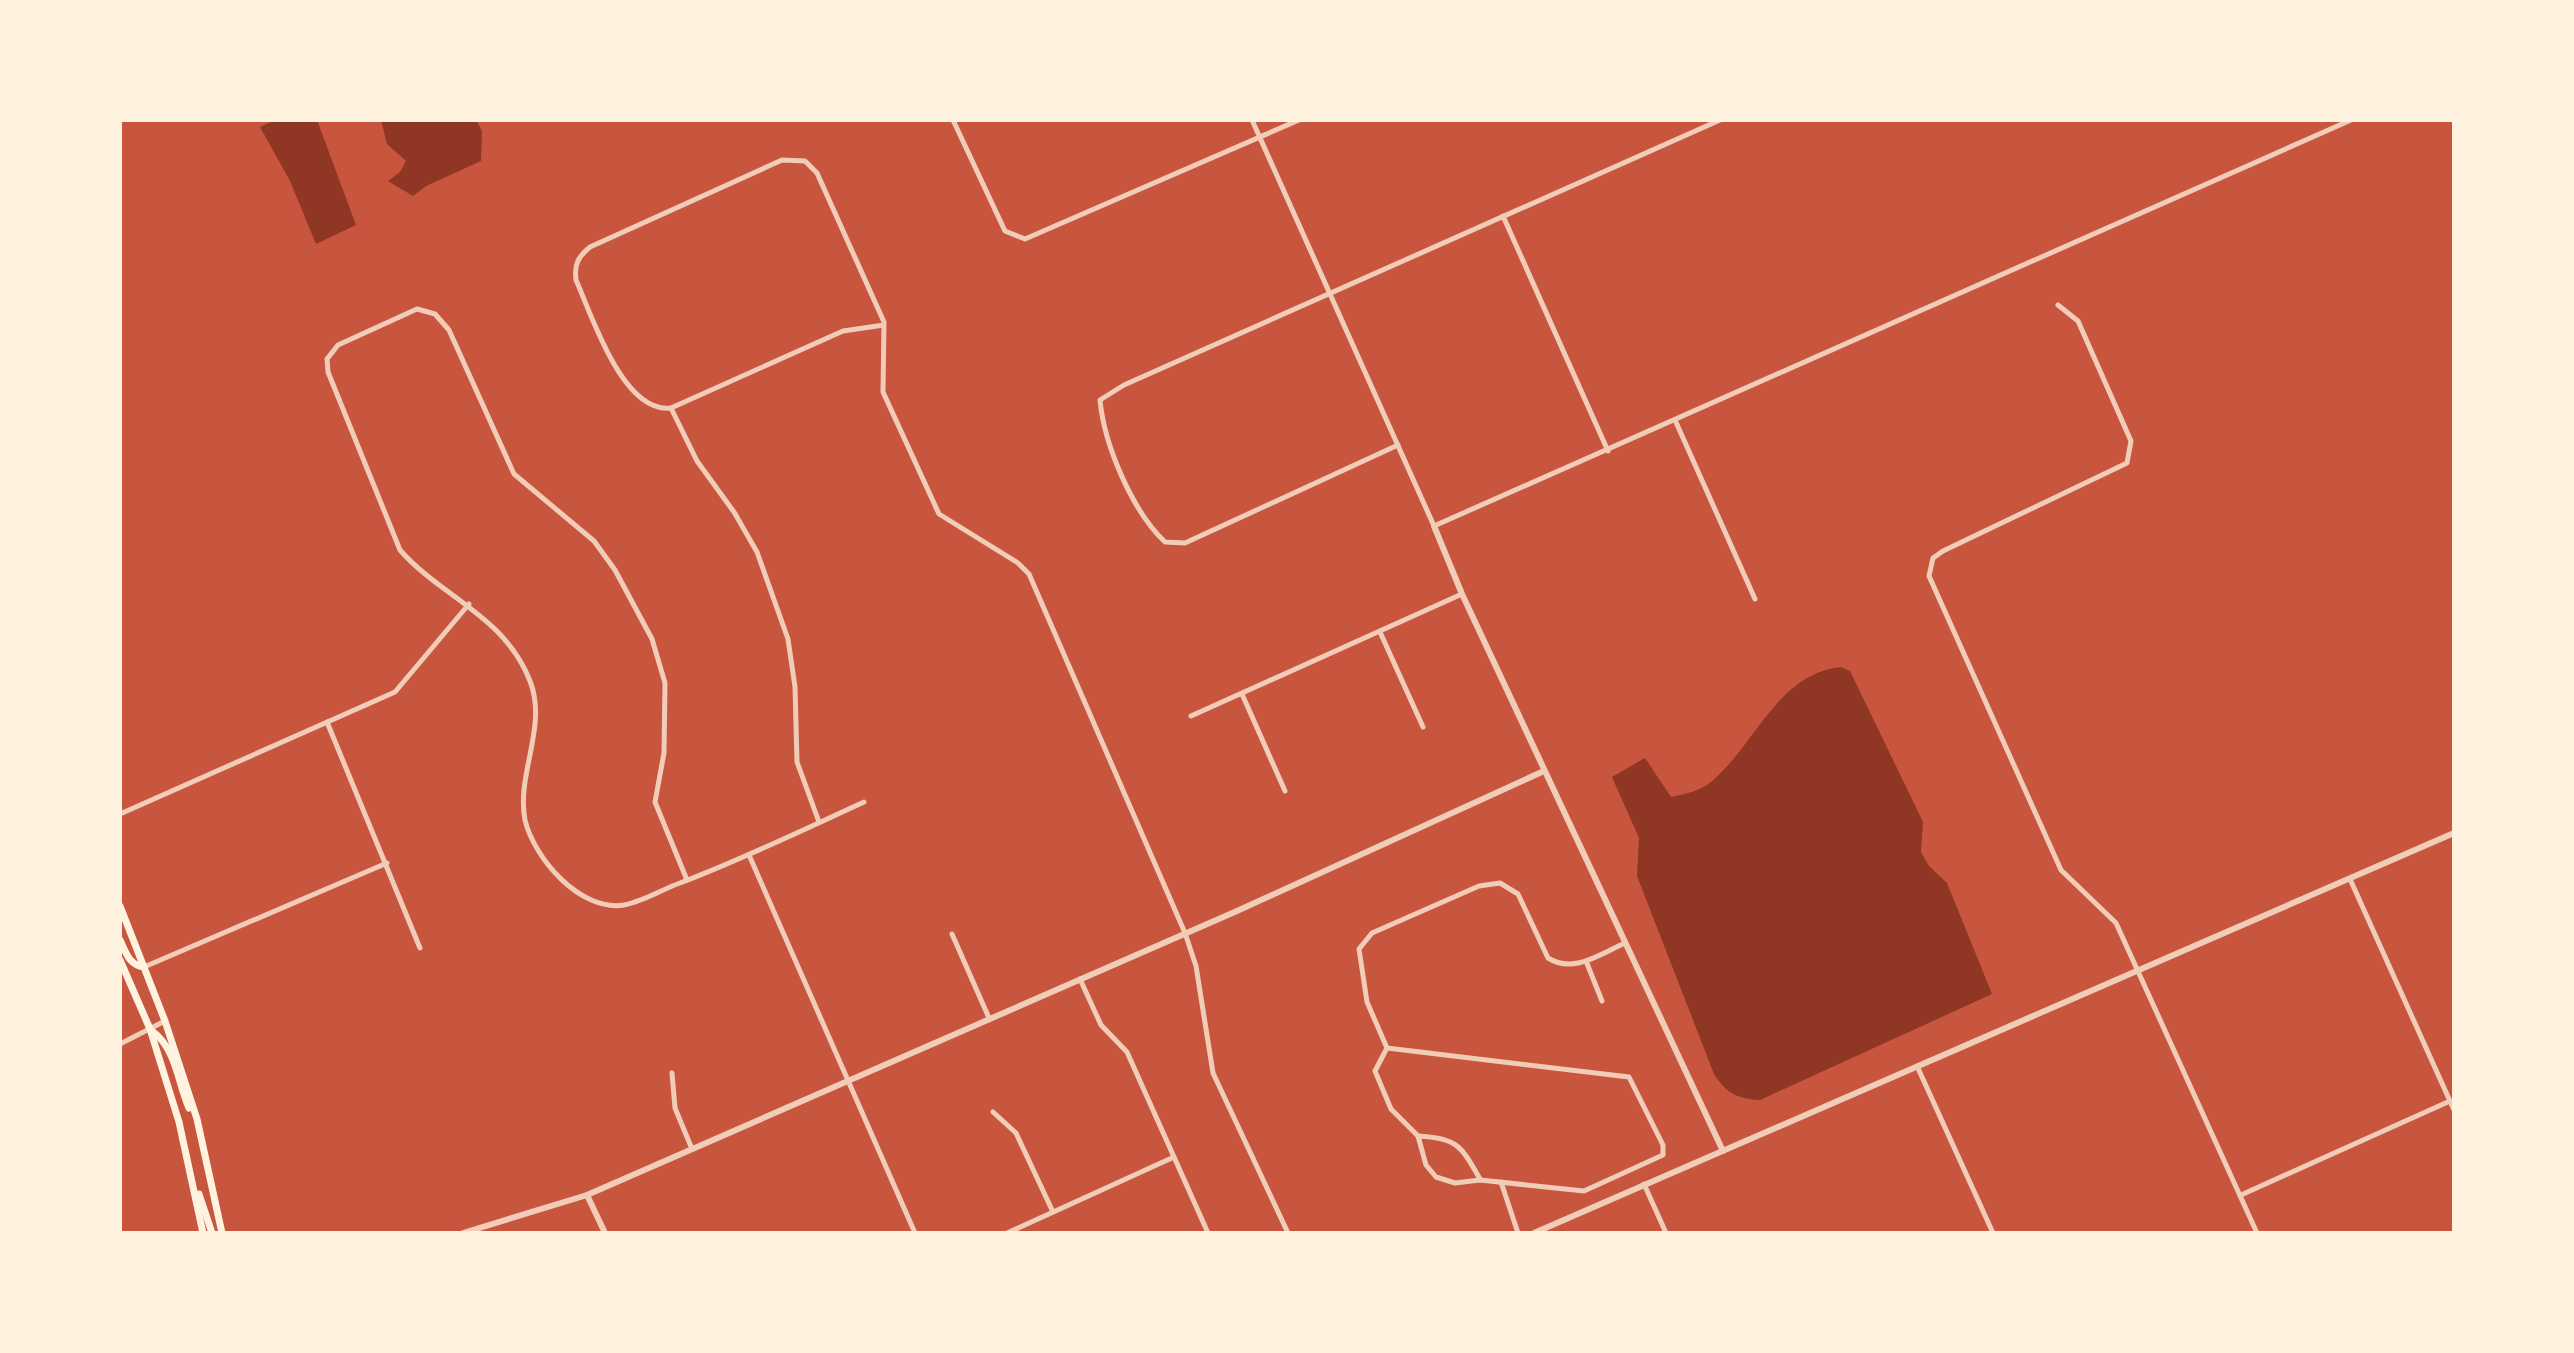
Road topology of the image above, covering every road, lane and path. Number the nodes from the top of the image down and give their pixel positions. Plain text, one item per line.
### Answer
1 (953, 120) edge
2 (1252, 120) edge
3 (1299, 120) edge
4 (1720, 120) edge
5 (2351, 120) edge
6 (1260, 137) junction
7 (1503, 216) junction
8 (1331, 293) junction
9 (2058, 305) dead end
10 (884, 325) junction
11 (671, 408) junction
12 (1675, 420) junction
13 (1398, 445) junction
14 (1608, 451) junction
15 (1434, 526) junction
16 (1462, 594) junction
17 (1755, 599) dead end
18 (469, 604) junction
19 (1380, 632) junction
20 (1242, 694) junction
21 (1191, 716) dead end
22 (327, 722) junction
23 (1423, 727) dead end
24 (1544, 771) junction
25 (1285, 791) dead end
26 (864, 802) dead end
27 (120, 814) edge
28 (819, 822) junction
29 (2454, 833) edge
30 (749, 855) junction
31 (387, 863) junction
32 (2350, 879) junction
33 (687, 880) junction
34 (120, 906) edge
35 (1185, 933) junction
36 (952, 934) dead end
37 (120, 940) edge
38 (1625, 943) junction
39 (420, 948) dead end
40 (120, 960) edge
41 (1586, 961) junction
42 (144, 967) junction
43 (2139, 970) junction
44 (1080, 979) junction
45 (1602, 1001) dead end
46 (989, 1018) junction
47 (165, 1021) junction
48 (150, 1029) junction
49 (120, 1044) edge
50 (1387, 1048) junction
51 (1917, 1066) junction
52 (672, 1073) dead end
53 (848, 1081) junction
54 (2450, 1101) junction
55 (2454, 1110) edge
56 (993, 1112) dead end
57 (200, 1132) junction
58 (1418, 1136) junction
59 (692, 1149) junction
60 (1723, 1151) junction
61 (1174, 1157) junction
62 (191, 1173) junction
63 (1480, 1180) junction
64 (1501, 1182) junction
65 (1644, 1184) junction
66 (587, 1195) junction
67 (2241, 1195) junction
68 (1053, 1212) junction
69 (203, 1233) edge
70 (212, 1233) edge
71 (222, 1233) edge
72 (463, 1233) edge
73 (605, 1233) edge
74 (915, 1233) edge
75 (1007, 1233) edge
76 (1208, 1233) edge
77 (1288, 1233) edge
78 (1518, 1233) edge
79 (1534, 1233) edge
80 (1666, 1233) edge
81 (1993, 1233) edge
82 (2257, 1233) edge

1 - 6 street
2 - 6 street
3 - 6 street
4 - 7 street
5 - 12 street
6 - 8 street
7 - 8 street
7 - 14 street
8 - 13 street
8 - 13 street
9 - 43 street
10 - 11 street
10 - 11 street
10 - 35 street
11 - 28 street
12 - 14 street
12 - 17 street
13 - 15 street
14 - 15 street
15 - 16 street
16 - 19 street
16 - 24 street
18 - 22 street
18 - 33 street
18 - 33 street
19 - 20 street
19 - 23 street
20 - 21 street
20 - 25 street
22 - 27 street
22 - 31 street
24 - 35 street
24 - 38 street
26 - 28 street
28 - 30 street
29 - 32 street
30 - 33 street
30 - 53 street
31 - 39 street
31 - 42 street
32 - 43 street
32 - 54 street
34 - 42 main road
35 - 44 street
35 - 77 street
36 - 46 street
37 - 42 main road
38 - 41 street
38 - 60 street
40 - 48 main road
41 - 45 street
41 - 50 street
42 - 47 main road
43 - 51 street
43 - 67 street
44 - 46 street
44 - 61 street
46 - 53 street
47 - 48 street
47 - 57 main road
48 - 49 street
48 - 57 main road
48 - 62 main road
50 - 58 street
50 - 64 street
51 - 60 street
51 - 81 street
52 - 59 street
53 - 59 street
53 - 74 street
54 - 55 street
54 - 67 street
56 - 68 street
57 - 71 main road
58 - 63 street
58 - 63 street
59 - 66 street
60 - 65 street
61 - 68 street
61 - 76 street
62 - 69 main road
62 - 70 main road
63 - 64 street
64 - 78 street
65 - 79 street
65 - 80 street
66 - 72 street
66 - 73 street
67 - 82 street
68 - 75 street

